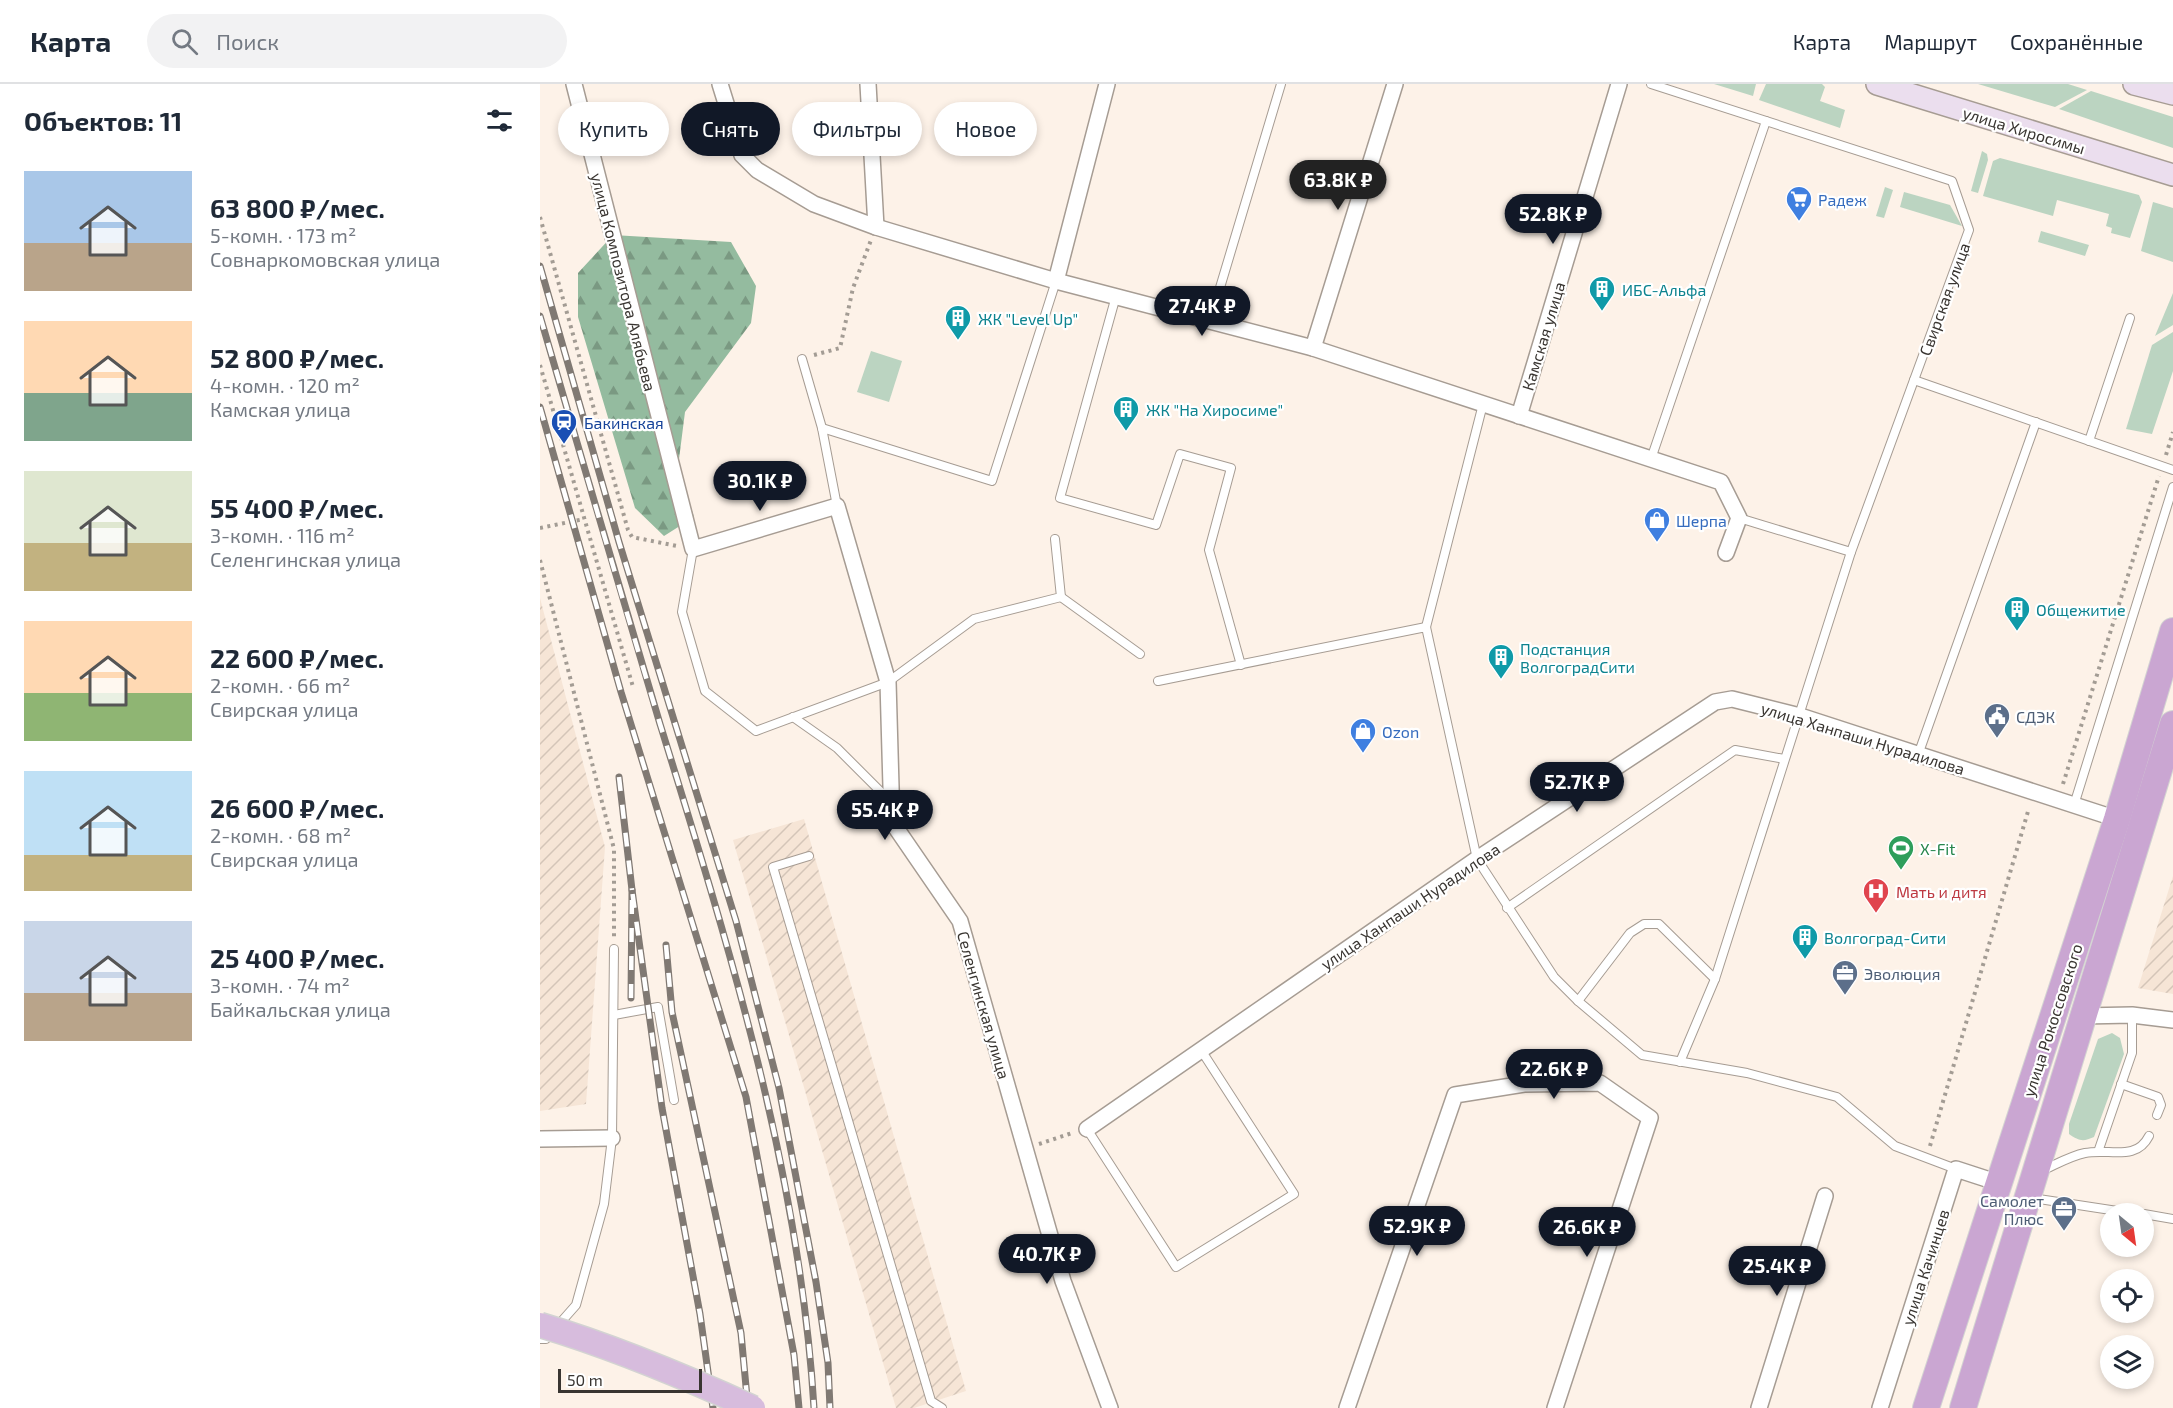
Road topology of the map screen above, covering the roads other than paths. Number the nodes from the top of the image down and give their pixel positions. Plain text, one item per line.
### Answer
1 (574, 84) edge
2 (720, 84) edge
3 (868, 84) edge
4 (1107, 84) edge
5 (1281, 84) edge
6 (1395, 84) edge
7 (1619, 84) edge
8 (1651, 84) edge
9 (1876, 84) edge
10 (2134, 84) edge
11 (2173, 94) edge
12 (1766, 121) junction
13 (2173, 175) edge
14 (876, 227) junction
15 (1056, 281) junction
16 (1116, 296) junction
17 (2130, 318) dead end
18 (1209, 321) junction
19 (1312, 348) junction
20 (802, 359) road end
21 (1914, 380) junction
22 (1483, 404) junction
23 (1519, 416) junction
24 (2037, 423) junction
25 (822, 428) junction
26 (2089, 441) junction
27 (1651, 459) junction
28 (2173, 470) edge
29 (2173, 487) edge
30 (837, 506) junction
31 (1739, 518) junction
32 (1055, 538) dead end
33 (693, 549) junction
34 (1851, 552) junction
35 (1726, 553) dead end
36 (1061, 597) junction
37 (1426, 627) junction
38 (2173, 632) edge
39 (1140, 654) dead end
40 (1241, 665) junction
41 (1158, 681) dead end
42 (888, 682) junction
43 (1800, 716) junction
44 (793, 717) junction
45 (2173, 724) edge
46 (1918, 755) junction
47 (1784, 759) junction
48 (891, 802) junction
49 (2074, 805) junction
50 (2117, 819) junction
51 (809, 856) dead end
52 (1477, 859) junction
53 (1508, 908) junction
54 (615, 949) road end
55 (1715, 979) junction
56 (1578, 1001) junction
57 (614, 1015) junction
58 (2082, 1016) junction
59 (2132, 1016) junction
60 (2173, 1020) edge
61 (1201, 1050) junction
62 (1680, 1062) junction
63 (2121, 1084) junction
64 (675, 1100) dead end
65 (2157, 1115) dead end
66 (1087, 1128) joint
67 (2149, 1136) dead end
68 (612, 1138) junction
69 (540, 1139) edge
70 (2098, 1152) junction
71 (1956, 1169) junction
72 (1999, 1183) junction
73 (2031, 1186) junction
74 (1825, 1196) dead end
75 (2100, 1204) edge
76 (2154, 1216) edge
77 (2173, 1219) edge
78 (540, 1325) edge
79 (540, 1339) edge
80 (753, 1408) edge
81 (942, 1408) edge
82 (1110, 1408) edge
83 (1347, 1408) edge
84 (1555, 1408) edge
85 (1759, 1408) edge
86 (1880, 1408) edge
87 (1926, 1408) edge
88 (1963, 1408) edge

1 - 33 street, улица Композитора Алябьева
2 - 14 street
3 - 14 street
4 - 15 street
5 - 18 lane
6 - 19 street
7 - 23 street, Камская улица
8 - 12 lane, Свирская улица
9 - 13 main road, улица Хиросимы
10 - 11 main road
12 - 21 lane, Свирская улица
12 - 27 lane
14 - 15 street
15 - 16 street
15 - 25 lane
16 - 18 street
16 - 40 lane
17 - 26 lane
18 - 19 street
19 - 22 street
20 - 25 lane
21 - 24 lane
21 - 34 lane, Свирская улица
22 - 23 street
22 - 37 lane
23 - 27 street
24 - 26 lane
24 - 46 lane
25 - 30 lane
26 - 28 lane
27 - 31 street
29 - 49 lane
30 - 33 street
30 - 42 street, Селенгинская улица
31 - 34 lane
31 - 35 street
32 - 36 lane
33 - 44 lane
34 - 43 lane, Свирская улица
36 - 39 lane
36 - 42 lane
37 - 40 lane
37 - 52 lane
38 - 50 highway, улица Рокоссовского
40 - 41 lane
42 - 44 lane
42 - 48 street, Селенгинская улица
43 - 46 street, улица Ханпаши Нурадилова
43 - 47 lane, Свирская улица
43 - 52 street, улица Ханпаши Нурадилова
44 - 48 lane
45 - 58 highway, улица Рокоссовского
46 - 49 street, улица Ханпаши Нурадилова
47 - 53 lane
47 - 55 lane, Свирская улица
48 - 82 street, Селенгинская улица
49 - 50 street, улица Ханпаши Нурадилова
50 - 72 highway, улица Рокоссовского
51 - 81 lane
52 - 53 lane
52 - 61 street, улица Ханпаши Нурадилова
53 - 56 lane
54 - 57 lane
55 - 56 lane
55 - 62 lane, Свирская улица
56 - 62 lane
57 - 64 lane
57 - 68 lane
58 - 59 street
58 - 73 highway, улица Рокоссовского
59 - 60 street
59 - 63 lane
61 - 66 street, улица Ханпаши Нурадилова
61 - 66 lane
62 - 71 lane
63 - 65 lane
63 - 70 lane
67 - 70 lane
68 - 69 street
68 - 79 lane
70 - 73 lane
71 - 72 street
71 - 86 street, улица Качинцев
72 - 87 highway, улица Рокоссовского
73 - 75 lane
73 - 88 highway, улица Рокоссовского
74 - 85 street
76 - 77 lane
78 - 80 main road, bridge
83 - 84 street

